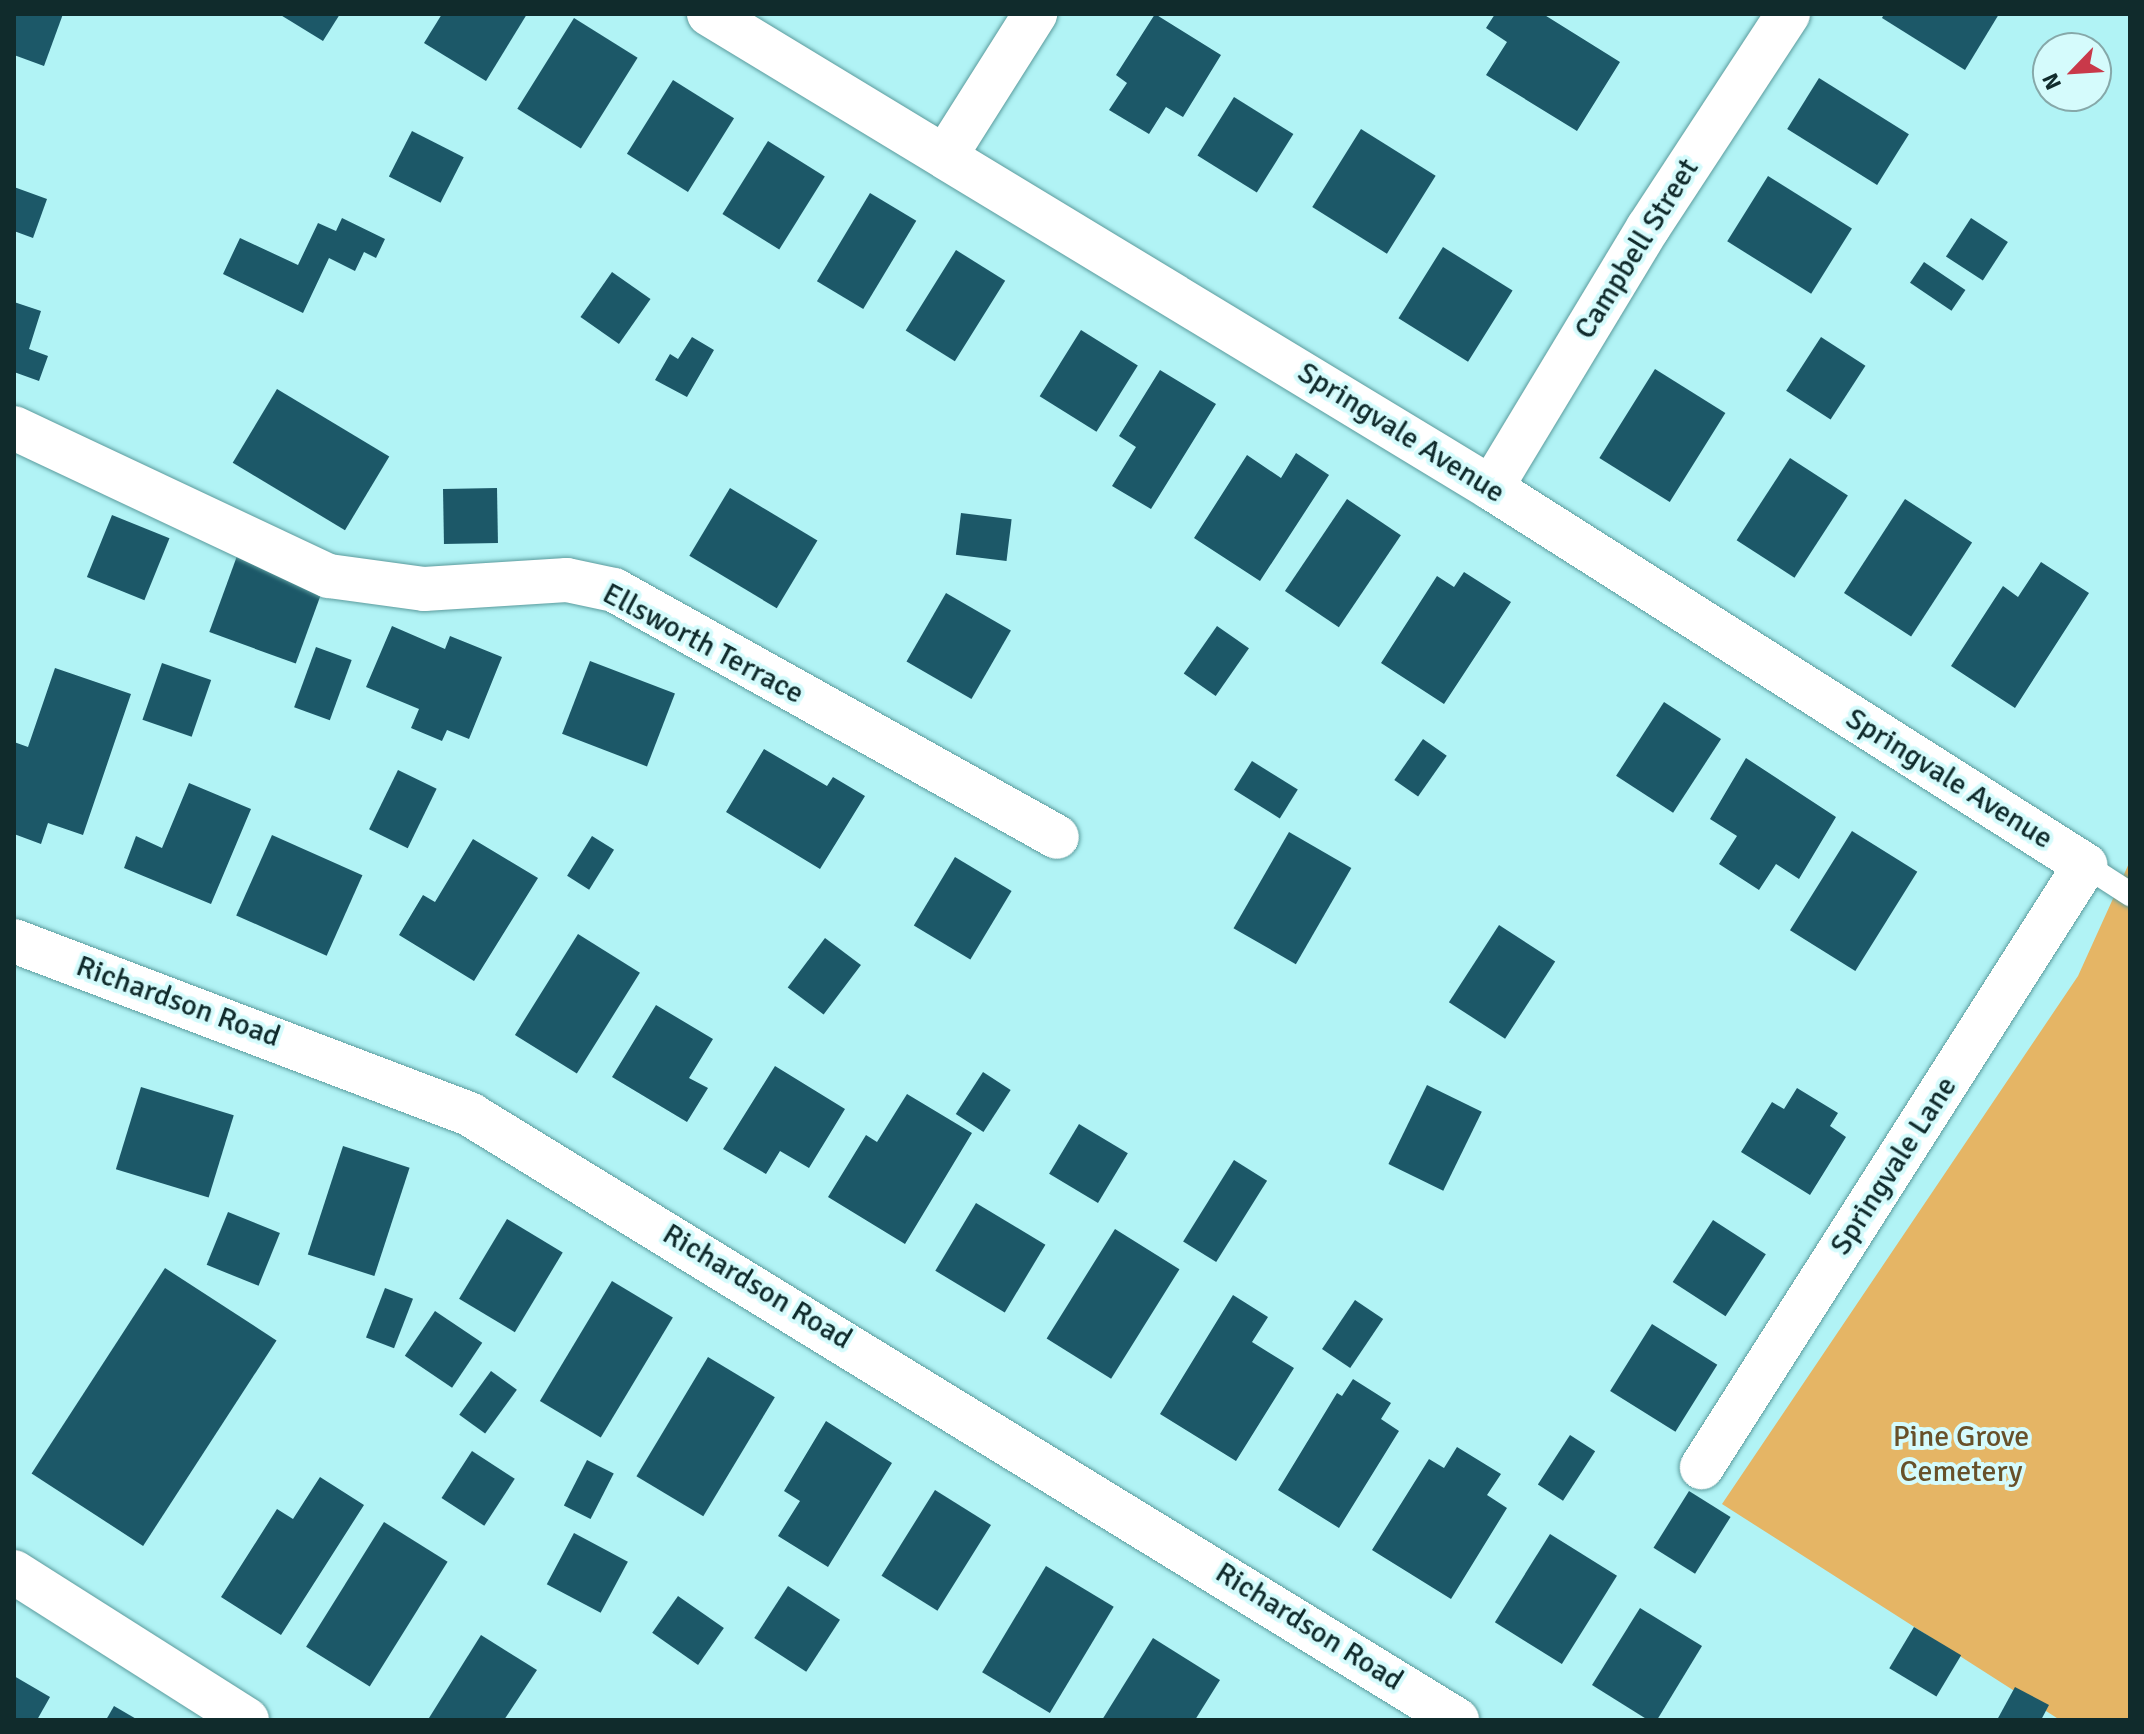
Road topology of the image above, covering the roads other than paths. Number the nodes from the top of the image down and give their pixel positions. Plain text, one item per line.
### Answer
1 (709, 14) edge
2 (1035, 14) edge
3 (1788, 14) edge
4 (946, 155) junction
5 (14, 428) edge
6 (1491, 488) junction
7 (1057, 837) dead end
8 (2085, 865) junction
9 (2130, 894) edge
10 (16, 948) edge
11 (1702, 1467) dead end
12 (14, 1572) edge
13 (247, 1720) edge
14 (1457, 1720) edge

1 - 4 street, Springvale Avenue
2 - 4 street
3 - 6 street, Campbell Street
4 - 6 street, Springvale Avenue
5 - 7 street, Ellsworth Terrace
6 - 8 street, Springvale Avenue
8 - 9 lane
8 - 11 street, Springvale Lane
10 - 14 street, Richardson Road
12 - 13 street

